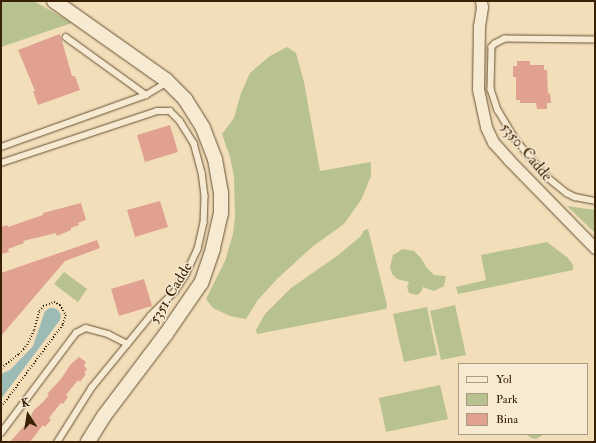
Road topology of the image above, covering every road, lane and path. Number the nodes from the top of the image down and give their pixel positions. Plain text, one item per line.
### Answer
1 (54, 1) edge
2 (63, 1) edge
3 (483, 3) edge
4 (72, 12) junction
5 (66, 38) dead end
6 (595, 40) edge
7 (168, 82) junction
8 (146, 96) junction
9 (1, 147) edge
10 (1, 163) edge
11 (595, 201) edge
12 (595, 248) edge
13 (128, 344) junction
14 (1, 368) edge
15 (1, 408) edge
16 (1, 433) edge
17 (58, 442) edge
18 (88, 442) edge

1 - 4 street, 5351. Cadde
2 - 4 street, 5351. Cadde
3 - 12 street, 5350. Cadde
4 - 7 street, 5351. Cadde
5 - 8 lane
6 - 11 lane
7 - 8 lane
7 - 18 street, 5351. Cadde
8 - 9 lane
10 - 13 lane
13 - 16 lane
13 - 17 lane
14 - 15 path

